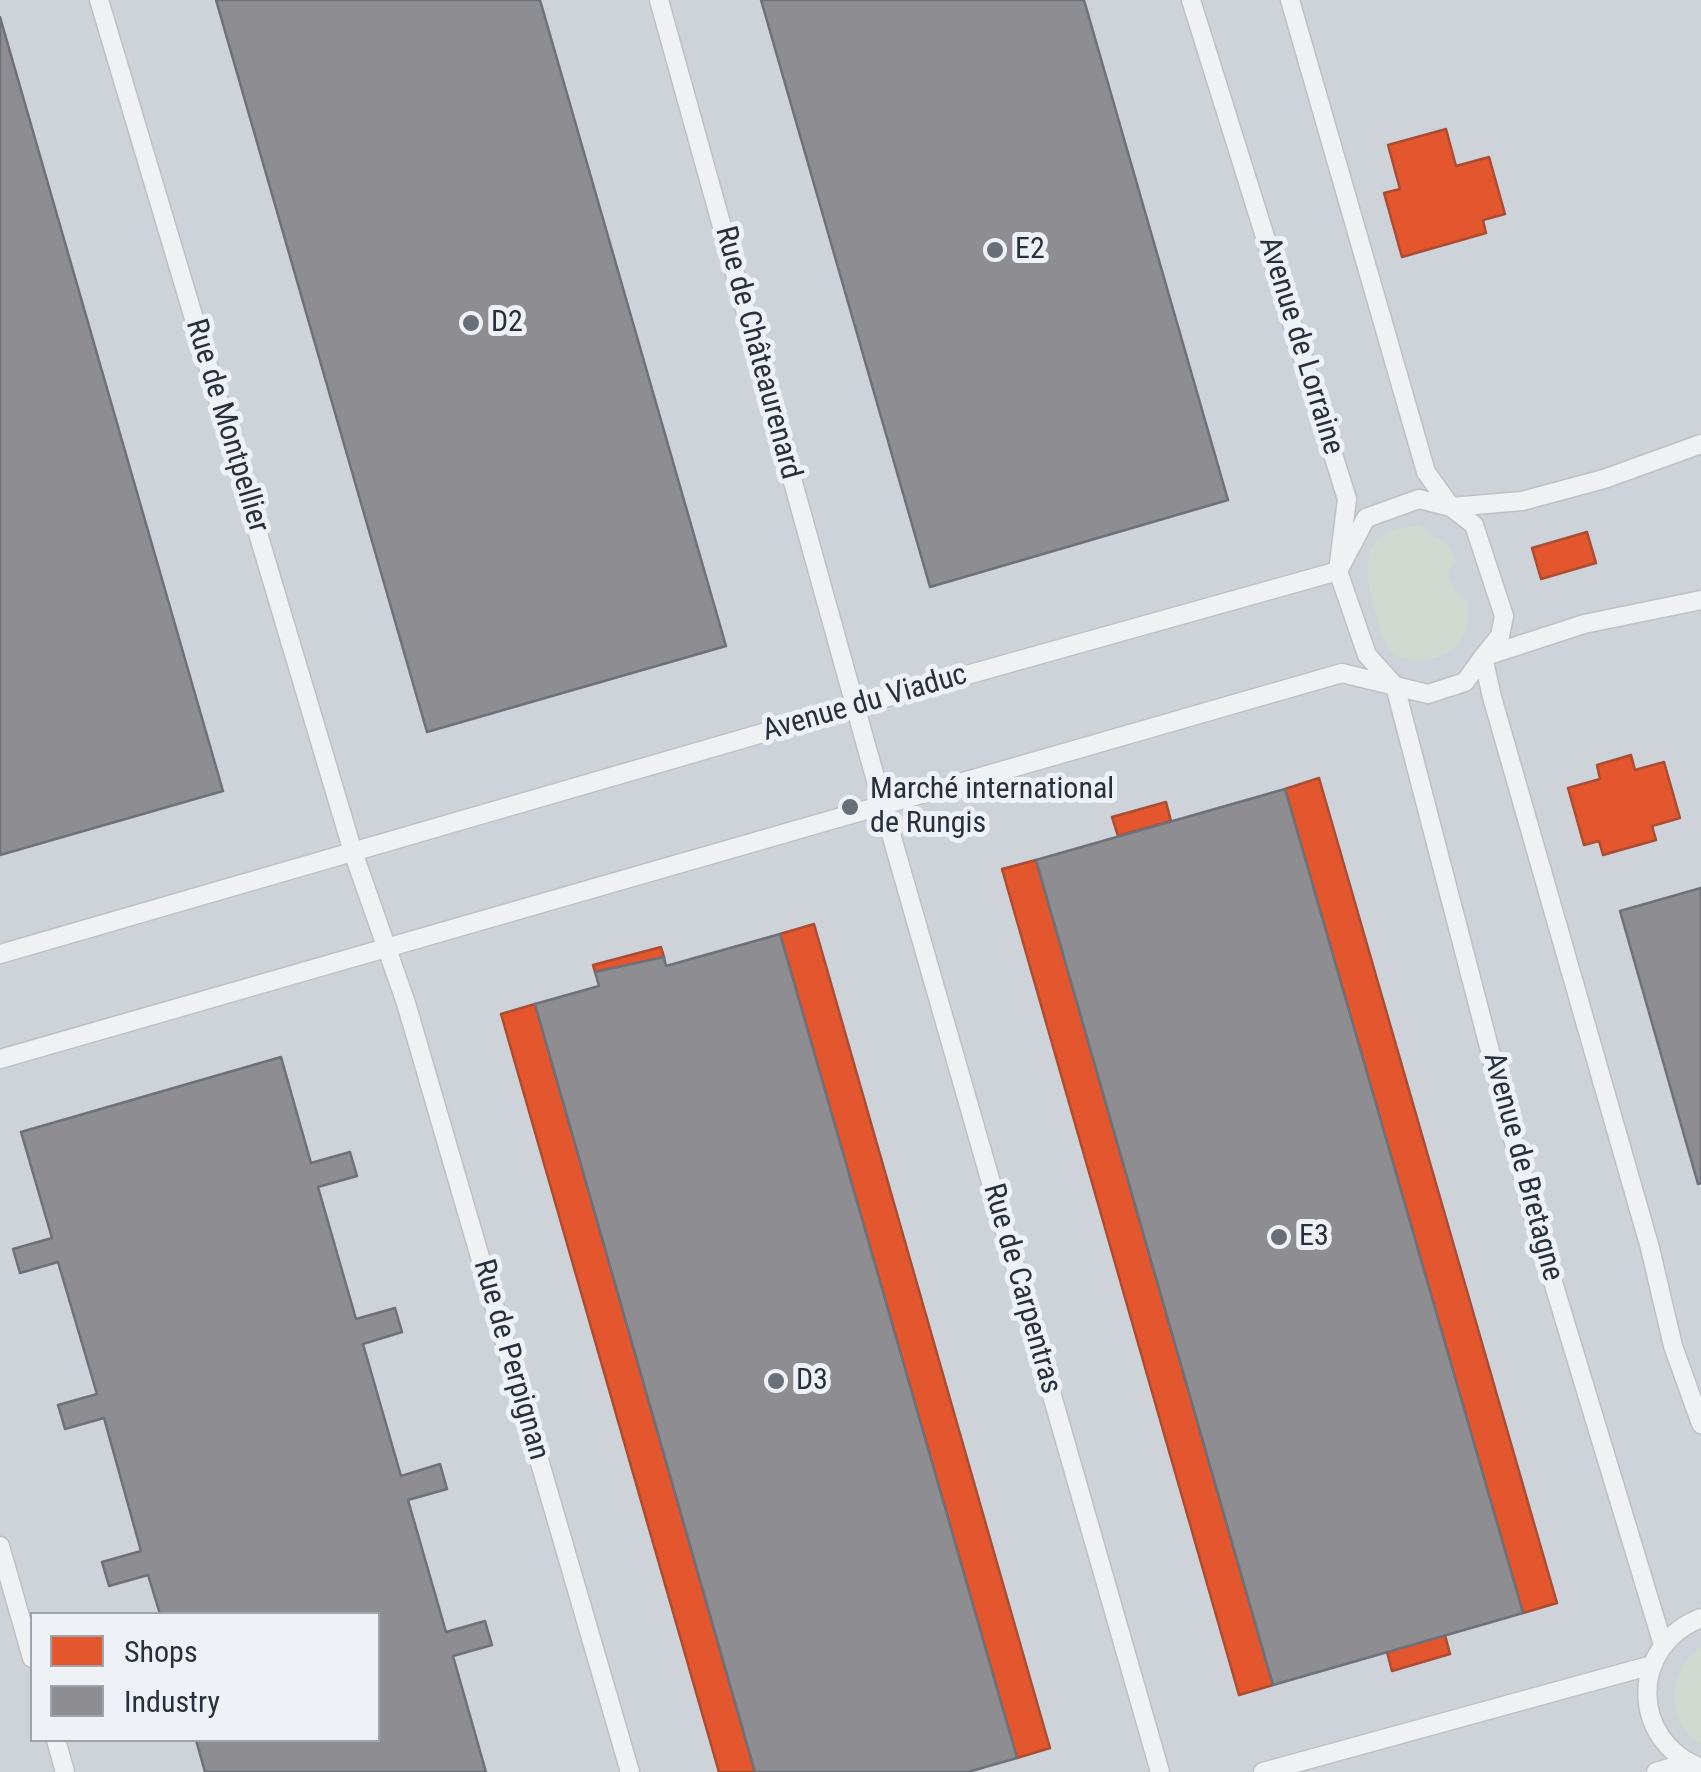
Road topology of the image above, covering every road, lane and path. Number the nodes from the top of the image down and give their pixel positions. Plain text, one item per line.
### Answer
1 (100, 0) edge
2 (659, 0) edge
3 (1191, 0) edge
4 (1290, 0) edge
5 (1701, 444) edge
6 (1451, 507) junction
7 (1338, 571) junction
8 (1701, 600) edge
9 (1483, 657) junction
10 (1395, 686) junction
11 (856, 706) junction
12 (882, 806) junction
13 (353, 852) junction
14 (388, 948) junction
15 (0, 954) edge
16 (0, 1059) edge
17 (1701, 1424) edge
18 (0, 1546) edge
19 (1701, 1618) edge
20 (1663, 1644) junction
21 (30, 1651) edge
22 (1652, 1665) junction
23 (57, 1742) edge
24 (1694, 1766) edge
25 (66, 1772) edge
26 (630, 1772) edge
27 (1160, 1772) edge
28 (1262, 1772) edge
29 (1656, 1772) edge

1 - 13 lane, Rue de Montpellier
2 - 11 lane, Rue de Châteaurenard
3 - 7 lane, Avenue de Lorraine
4 - 6 lane
5 - 6 lane
6 - 7 lane
6 - 9 lane
7 - 10 lane, Avenue de Lorraine
7 - 11 lane, Avenue du Viaduc
8 - 9 lane
9 - 10 lane
9 - 17 lane
10 - 12 lane
10 - 20 lane, Avenue de Bretagne
11 - 12 lane, Rue de Châteaurenard
11 - 13 lane, Avenue du Viaduc
12 - 14 lane
12 - 27 lane, Rue de Carpentras
13 - 14 lane, Rue de Montpellier
13 - 15 lane, Avenue du Viaduc
14 - 16 lane
14 - 26 lane, Rue de Perpignan
18 - 21 lane
19 - 20 lane
20 - 22 lane
22 - 24 lane
22 - 28 lane
23 - 25 lane
24 - 29 lane

